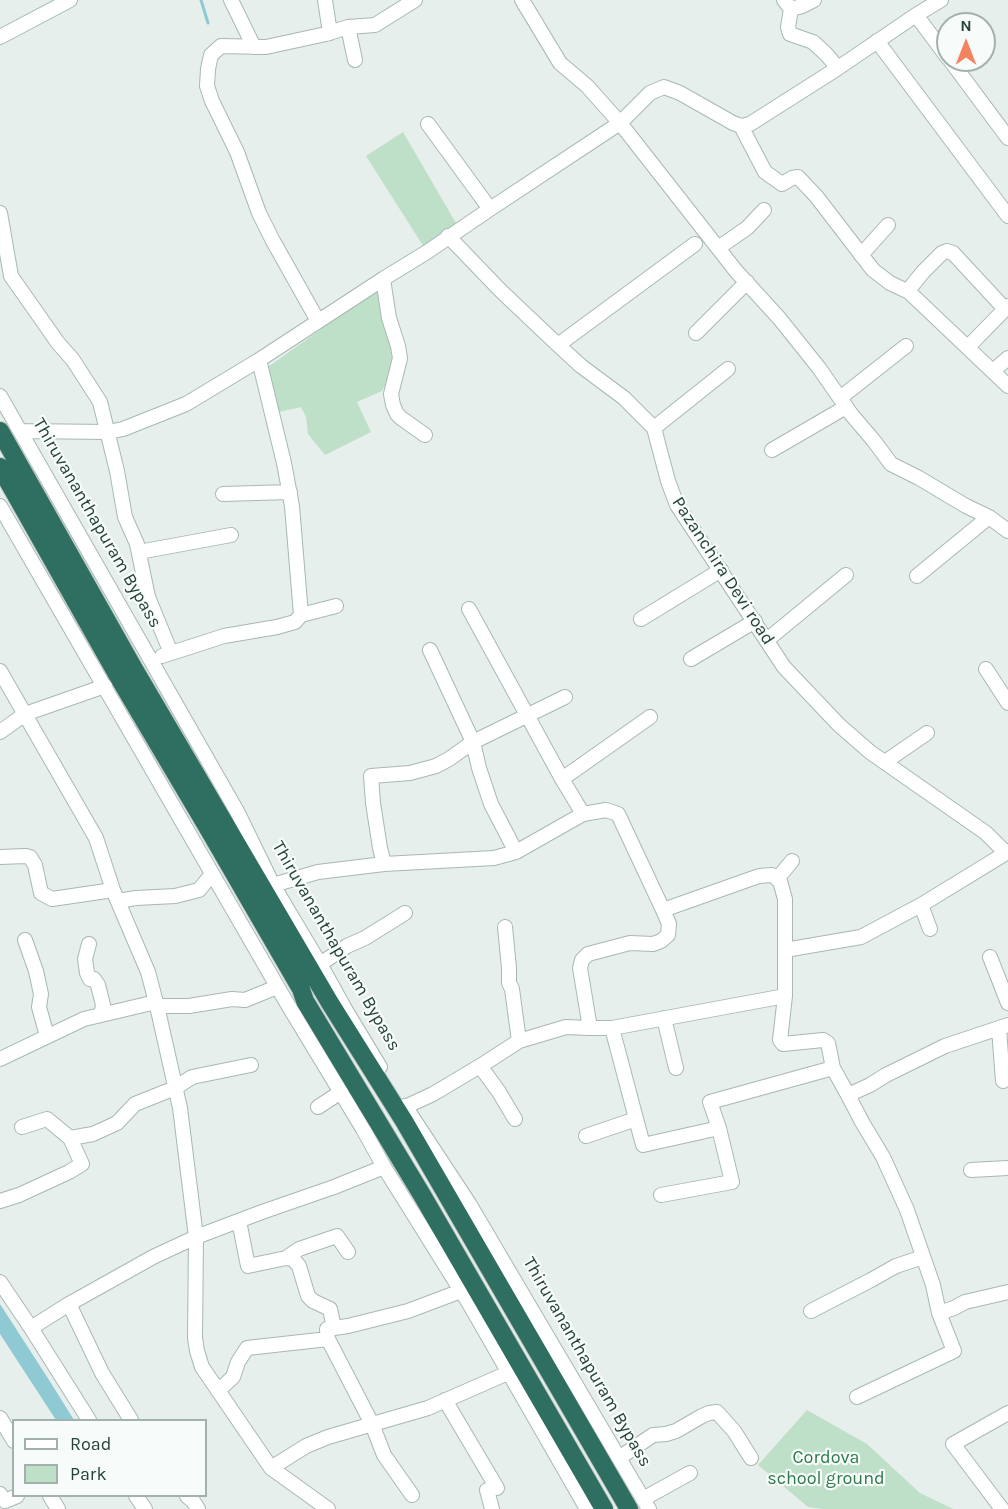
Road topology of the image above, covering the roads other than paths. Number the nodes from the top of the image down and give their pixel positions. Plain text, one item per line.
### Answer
1 (70, 0) edge
2 (231, 0) edge
3 (325, 0) edge
4 (415, 0) edge
5 (522, 0) edge
6 (814, 0) edge
7 (941, 0) edge
8 (787, 4) edge
9 (916, 15) junction
10 (348, 27) junction
11 (330, 33) junction
12 (0, 37) edge
13 (878, 42) junction
14 (936, 42) edge
15 (254, 47) junction
16 (355, 60) dead end
17 (838, 68) junction
18 (959, 72) edge
19 (620, 123) junction
20 (428, 124) dead end
21 (741, 126) junction
22 (1008, 138) edge
23 (490, 208) junction
24 (764, 210) dead end
25 (0, 213) edge
26 (1008, 216) edge
27 (888, 225) dead end
28 (448, 236) junction
29 (694, 243) dead end
30 (718, 248) junction
31 (861, 255) junction
32 (383, 279) junction
33 (747, 282) junction
34 (909, 292) junction
35 (1006, 308) edge
36 (318, 321) junction
37 (696, 333) dead end
38 (558, 345) junction
39 (906, 346) dead end
40 (968, 346) junction
41 (1008, 358) edge
42 (259, 360) junction
43 (728, 369) dead end
44 (993, 371) junction
45 (1008, 386) edge
46 (0, 396) edge
47 (843, 403) junction
48 (654, 428) junction
49 (0, 431) edge
50 (21, 431) junction
51 (108, 432) junction
52 (425, 435) dead end
53 (772, 450) dead end
54 (0, 467) edge
55 (290, 492) junction
56 (223, 494) dead end
57 (0, 506) edge
58 (988, 517) junction
59 (1008, 531) edge
60 (231, 535) dead end
61 (139, 552) junction
62 (721, 570) junction
63 (846, 575) dead end
64 (917, 576) dead end
65 (336, 606) dead end
66 (469, 609) dead end
67 (302, 615) junction
68 (641, 619) dead end
69 (755, 621) junction
70 (767, 640) junction
71 (430, 650) dead end
72 (171, 653) junction
73 (151, 659) junction
74 (691, 659) dead end
75 (986, 669) dead end
76 (0, 671) edge
77 (105, 686) junction
78 (565, 698) dead end
79 (1008, 702) edge
80 (25, 714) junction
81 (528, 716) junction
82 (650, 717) dead end
83 (0, 732) edge
84 (927, 733) dead end
85 (473, 742) junction
86 (885, 762) junction
87 (562, 779) junction
88 (583, 813) junction
89 (516, 852) junction
90 (1007, 852) edge
91 (0, 857) edge
92 (792, 861) dead end
93 (384, 864) junction
94 (212, 874) junction
95 (777, 879) junction
96 (273, 885) junction
97 (116, 895) junction
98 (921, 905) junction
99 (663, 910) junction
100 (405, 913) dead end
101 (505, 927) dead end
102 (930, 929) dead end
103 (25, 940) dead end
104 (89, 944) dead end
105 (785, 950) junction
106 (990, 957) dead end
107 (320, 964) junction
108 (277, 987) junction
109 (785, 996) junction
110 (1008, 1003) edge
111 (157, 1004) junction
112 (101, 1015) junction
113 (664, 1018) junction
114 (1004, 1027) edge
115 (590, 1028) junction
116 (612, 1028) junction
117 (47, 1036) junction
118 (519, 1041) junction
119 (0, 1059) edge
120 (251, 1065) dead end
121 (480, 1066) junction
122 (676, 1068) dead end
123 (833, 1068) junction
124 (1003, 1081) dead end
125 (176, 1088) junction
126 (340, 1092) junction
127 (848, 1095) junction
128 (318, 1107) dead end
129 (405, 1107) junction
130 (515, 1119) dead end
131 (636, 1119) junction
132 (22, 1126) dead end
133 (719, 1128) junction
134 (586, 1136) dead end
135 (70, 1138) junction
136 (384, 1167) junction
137 (1008, 1168) edge
138 (971, 1170) dead end
139 (662, 1195) dead end
140 (0, 1201) edge
141 (239, 1221) junction
142 (196, 1237) junction
143 (348, 1252) dead end
144 (923, 1257) junction
145 (286, 1258) junction
146 (0, 1282) edge
147 (461, 1291) junction
148 (1008, 1292) edge
149 (69, 1304) junction
150 (811, 1311) dead end
151 (939, 1313) junction
152 (31, 1328) junction
153 (331, 1334) junction
154 (510, 1372) junction
155 (218, 1391) junction
156 (857, 1397) dead end
157 (445, 1400) junction
158 (1008, 1413) edge
159 (0, 1418) edge
160 (88, 1419) edge
161 (130, 1419) edge
162 (372, 1424) junction
163 (12, 1438) edge
164 (619, 1458) junction
165 (752, 1458) dead end
166 (271, 1468) junction
167 (690, 1473) dead end
168 (0, 1494) edge
169 (412, 1495) dead end
170 (15, 1497) edge
171 (188, 1497) edge
172 (1008, 1504) edge
173 (640, 1506) edge
174 (198, 1509) edge
175 (328, 1509) edge
176 (492, 1509) edge
177 (587, 1509) edge
178 (604, 1509) edge
179 (1002, 1509) edge

1 - 12 street
2 - 15 street
3 - 11 street
4 - 10 street
5 - 19 street
6 - 8 street
7 - 9 street
8 - 17 street
9 - 13 street
9 - 14 street
10 - 11 street
10 - 16 street
11 - 15 street
13 - 17 street
13 - 26 street
15 - 36 street
17 - 21 street
18 - 22 street
19 - 21 street
19 - 23 street
19 - 30 street
20 - 23 street
21 - 31 street
23 - 28 street
24 - 30 street
25 - 51 street
27 - 31 street
28 - 32 street
28 - 38 street
29 - 38 street
30 - 33 street
31 - 34 street
32 - 36 street
32 - 52 street
33 - 37 street
33 - 47 street
34 - 35 street
34 - 40 street
35 - 40 street
36 - 42 street
38 - 48 street
39 - 47 street
40 - 44 street
41 - 44 street
42 - 51 street
42 - 55 street
43 - 48 street
44 - 45 street
46 - 50 street, Thiruvananthapuram Bypass
47 - 53 street
47 - 58 street
48 - 62 street, Pazanchira Devi road
49 - 173 highway, Thiruvananthapuram Bypass
50 - 51 street
50 - 73 street, Thiruvananthapuram Bypass
51 - 61 street
54 - 178 highway
55 - 56 street
55 - 67 street
57 - 77 street
58 - 59 street
58 - 64 street
60 - 61 street
61 - 72 street
62 - 68 street
62 - 69 street, Pazanchira Devi road
63 - 70 street
65 - 67 street
66 - 81 street
67 - 72 street
69 - 70 street, Pazanchira Devi road
69 - 74 street
70 - 86 street, Pazanchira Devi road
71 - 85 street
72 - 73 street
73 - 96 street, Thiruvananthapuram Bypass
75 - 79 street
76 - 80 street
77 - 80 street
77 - 94 street
78 - 81 street
80 - 83 street
80 - 97 street
81 - 85 street
81 - 87 street
82 - 87 street
84 - 86 street
85 - 89 street
85 - 93 street
86 - 90 street, Pazanchira Devi road
87 - 88 street
88 - 89 street
88 - 99 street
89 - 93 street
90 - 98 street
91 - 97 street
92 - 95 street
93 - 96 street
94 - 97 street
94 - 108 street
95 - 99 street
95 - 105 street
96 - 107 street, Thiruvananthapuram Bypass
97 - 111 street
98 - 102 street
98 - 105 street
99 - 115 street
100 - 107 street
101 - 118 street
103 - 117 street
104 - 112 street
105 - 109 street
106 - 110 street
107 - 129 street, Thiruvananthapuram Bypass
108 - 111 street
108 - 126 street
109 - 113 street
109 - 123 street
111 - 112 street
111 - 125 street
112 - 117 street
113 - 116 street
113 - 122 street
114 - 124 street
114 - 127 street
115 - 116 street
115 - 118 street
116 - 131 street
117 - 119 street
118 - 121 street
120 - 125 street
121 - 129 street
121 - 130 street
123 - 127 street
123 - 133 street
125 - 135 street
125 - 142 street
126 - 128 street
126 - 136 street
127 - 144 street
129 - 164 street, Thiruvananthapuram Bypass
131 - 133 street
131 - 134 street
132 - 135 street
133 - 139 street
135 - 140 street
136 - 141 street
136 - 147 street
137 - 138 street
141 - 142 street
141 - 145 street
142 - 149 street
142 - 155 street
143 - 145 street
144 - 150 street
144 - 151 street
145 - 153 street
146 - 152 street
147 - 153 street
147 - 154 street
148 - 151 street
149 - 152 street
149 - 161 street
151 - 156 street
152 - 160 street
153 - 155 street
153 - 162 street
154 - 157 street
154 - 177 street
155 - 166 street
157 - 162 street
157 - 176 street
158 - 179 street
159 - 163 street
162 - 166 street
162 - 169 street
164 - 165 street
164 - 173 street, Thiruvananthapuram Bypass
166 - 175 street
167 - 173 street
168 - 170 street
171 - 174 street
172 - 179 street

